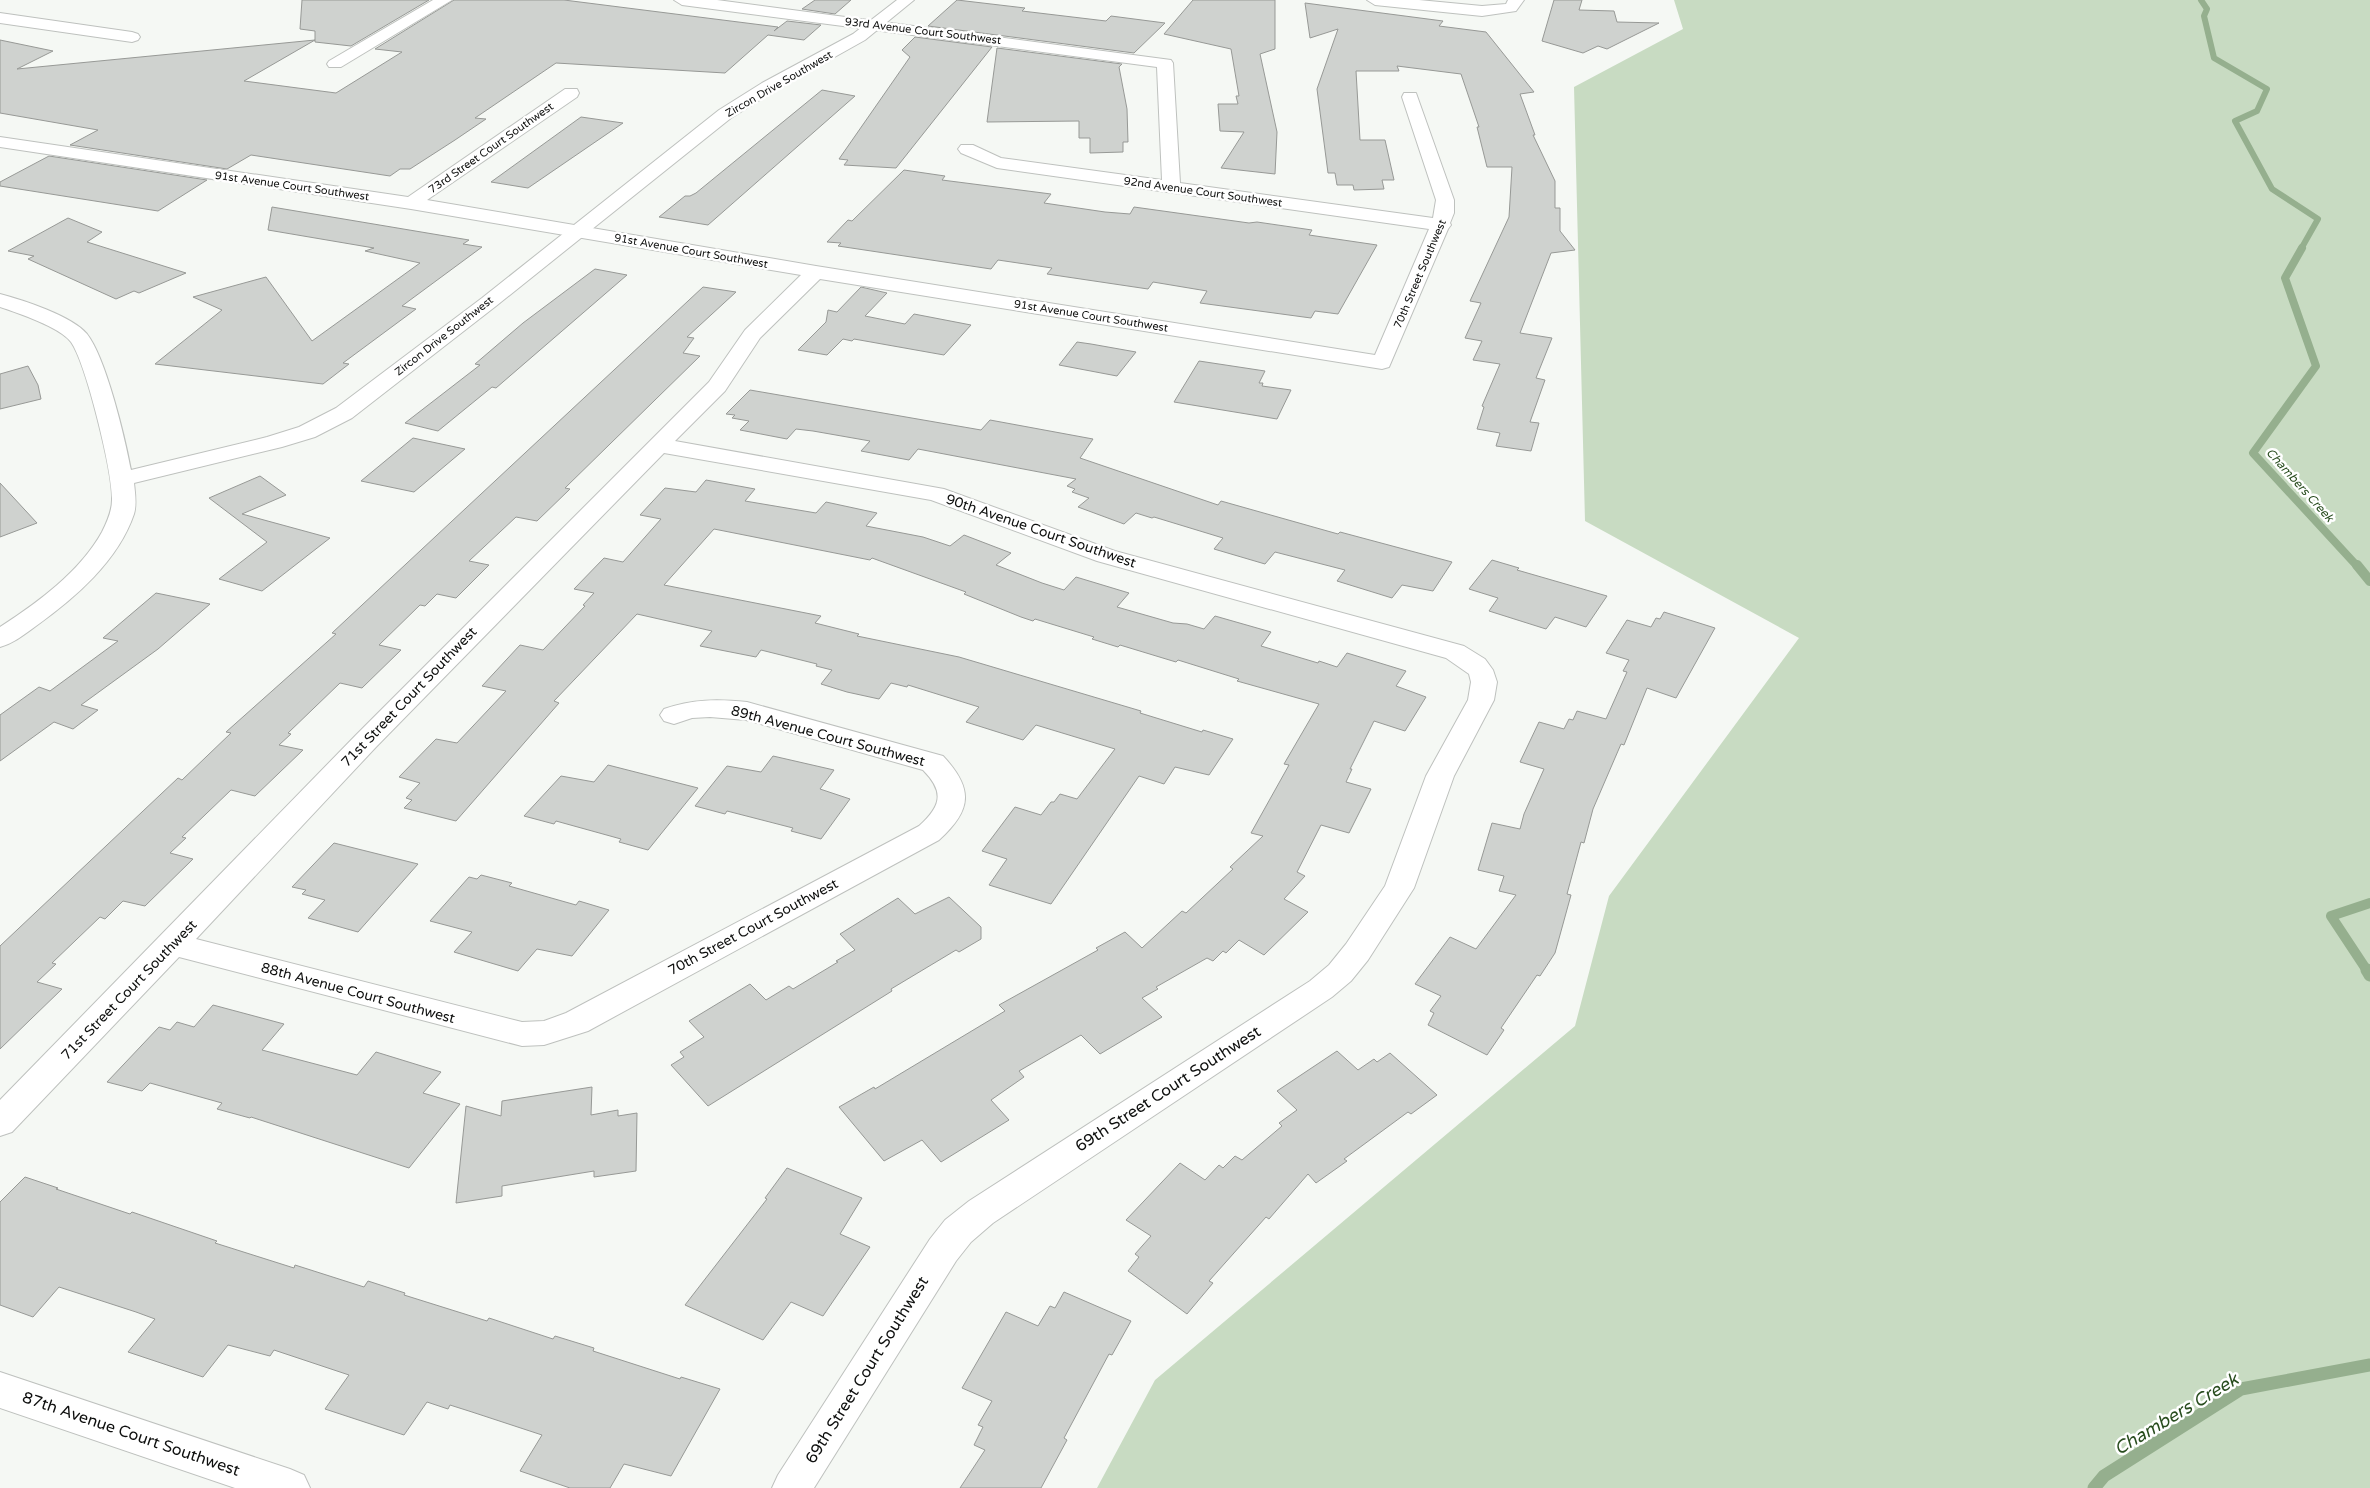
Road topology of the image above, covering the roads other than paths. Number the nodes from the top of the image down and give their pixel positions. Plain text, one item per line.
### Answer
1 (444, 0) edge
2 (682, 0) edge
3 (906, 0) edge
4 (1375, 0) edge
5 (1513, 4) edge
6 (0, 18) edge
7 (875, 25) junction
8 (132, 37) dead end
9 (335, 64) dead end
10 (571, 93) dead end
11 (1410, 97) dead end
12 (0, 142) edge
13 (967, 149) dead end
14 (1171, 188) junction
15 (410, 204) junction
16 (1442, 225) junction
17 (577, 232) junction
18 (816, 272) junction
19 (0, 300) edge
20 (1382, 363) joint
21 (659, 445) junction
22 (122, 479) junction
23 (0, 640) edge
24 (1472, 662) joint
25 (674, 715) dead end
26 (952, 807) joint
27 (173, 944) junction
28 (544, 1033) joint
29 (0, 1122) edge
30 (0, 1390) edge
31 (290, 1488) edge
32 (792, 1488) edge

1 - 9 street
2 - 7 street, 93rd Avenue Court Southwest
3 - 7 street, Zircon Drive Southwest
4 - 5 street
6 - 8 street
7 - 14 street, 93rd Avenue Court Southwest
7 - 17 street, Zircon Drive Southwest
10 - 15 street, 73rd Street Court Southwest
11 - 16 street, 70th Street Southwest
12 - 15 street, 91st Avenue Court Southwest
13 - 14 street, 92nd Avenue Court Southwest
14 - 16 street, 92nd Avenue Court Southwest
15 - 17 street, 91st Avenue Court Southwest
16 - 20 street, 70th Street Southwest
17 - 18 street, 91st Avenue Court Southwest
17 - 22 street, Zircon Drive Southwest
18 - 20 street, 91st Avenue Court Southwest
18 - 21 street, 71st Street Court Southwest
19 - 22 street
21 - 24 street, 90th Avenue Court Southwest
21 - 27 street, 71st Street Court Southwest
22 - 23 street
24 - 32 street, 69th Street Court Southwest
25 - 26 street, 89th Avenue Court Southwest
26 - 28 street, 70th Street Court Southwest
27 - 28 street, 88th Avenue Court Southwest
27 - 29 street, 71st Street Court Southwest
30 - 31 street, 87th Avenue Court Southwest

